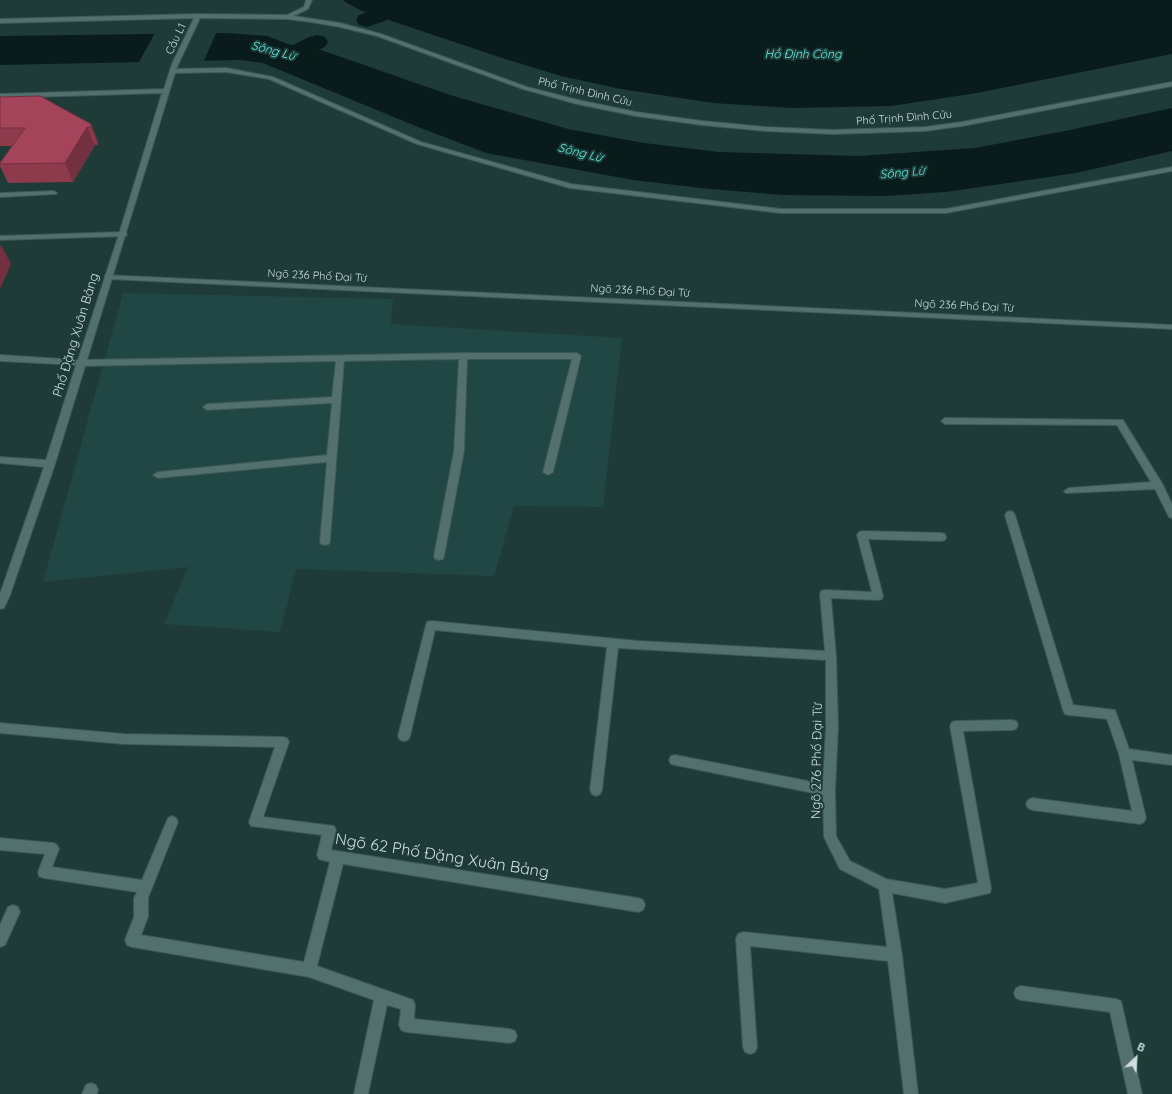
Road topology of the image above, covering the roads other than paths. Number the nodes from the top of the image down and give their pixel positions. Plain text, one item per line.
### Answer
1 (309, 0) edge
2 (198, 16) junction
3 (287, 17) junction
4 (0, 21) edge
5 (174, 68) junction
6 (1172, 84) edge
7 (166, 91) junction
8 (0, 96) edge
9 (1172, 169) edge
10 (54, 192) dead end
11 (0, 194) edge
12 (123, 234) junction
13 (0, 238) edge
14 (108, 277) junction
15 (1172, 327) edge
16 (463, 356) junction
17 (0, 358) edge
18 (340, 358) junction
19 (81, 363) junction
20 (336, 400) junction
21 (207, 407) dead end
22 (945, 421) dead end
23 (332, 458) junction
24 (0, 460) edge
25 (50, 464) junction
26 (548, 472) dead end
27 (158, 475) dead end
28 (1158, 485) junction
29 (1068, 492) dead end
30 (1172, 514) edge
31 (1010, 515) dead end
32 (941, 536) dead end
33 (326, 541) dead end
34 (439, 556) dead end
35 (2, 598) edge
36 (613, 643) junction
37 (831, 656) junction
38 (1012, 725) dead end
39 (0, 728) edge
40 (404, 736) dead end
41 (1125, 754) junction
42 (675, 760) dead end
43 (1172, 760) edge
44 (596, 790) dead end
45 (829, 791) junction
46 (1032, 804) dead end
47 (172, 822) dead end
48 (0, 844) edge
49 (338, 857) junction
50 (885, 885) junction
51 (146, 887) junction
52 (638, 905) dead end
53 (13, 912) dead end
54 (0, 940) edge
55 (895, 955) junction
56 (309, 970) junction
57 (1020, 993) dead end
58 (382, 996) junction
59 (510, 1036) dead end
60 (750, 1047) dead end
61 (361, 1094) edge
62 (912, 1094) edge
63 (1135, 1094) edge

1 - 3 street
2 - 3 street, Phố Trịnh Đình Cửu
2 - 4 street, Phố Trịnh Đình Cửu
2 - 5 street, Cầu L1
3 - 6 street, Phố Trịnh Đình Cửu
5 - 7 street, Phố Đặng Xuân Bảng
5 - 9 street
7 - 8 street
7 - 12 street, Phố Đặng Xuân Bảng
10 - 11 street
12 - 13 street
12 - 14 street, Phố Đặng Xuân Bảng
14 - 15 street, Ngõ 236 Phố Đại Từ
14 - 19 street, Phố Đặng Xuân Bảng
16 - 18 street
16 - 26 street
16 - 34 street
17 - 19 street
18 - 19 street
18 - 20 street
19 - 25 street, Phố Đặng Xuân Bảng
20 - 21 street
20 - 23 street
22 - 28 street
23 - 27 street
23 - 33 street
24 - 25 street
25 - 35 street, Phố Đặng Xuân Bảng
28 - 29 street
28 - 30 street
31 - 41 street
32 - 37 street, Ngõ 276 Phố Đại Từ
36 - 37 street
36 - 40 street
36 - 44 street
37 - 45 street, Ngõ 276 Phố Đại Từ
38 - 50 street, Ngõ 276 Phố Đại Từ
39 - 49 street, Ngõ 62 Phố Đặng Xuân Bảng
41 - 43 street
41 - 46 street
42 - 45 street
45 - 50 street, Ngõ 276 Phố Đại Từ
47 - 51 street
48 - 51 street
49 - 52 street, Ngõ 62 Phố Đặng Xuân Bảng
49 - 56 street
50 - 55 street
51 - 56 street
53 - 54 street
55 - 60 street
55 - 62 street
56 - 58 street
57 - 63 street
58 - 59 street
58 - 61 street

